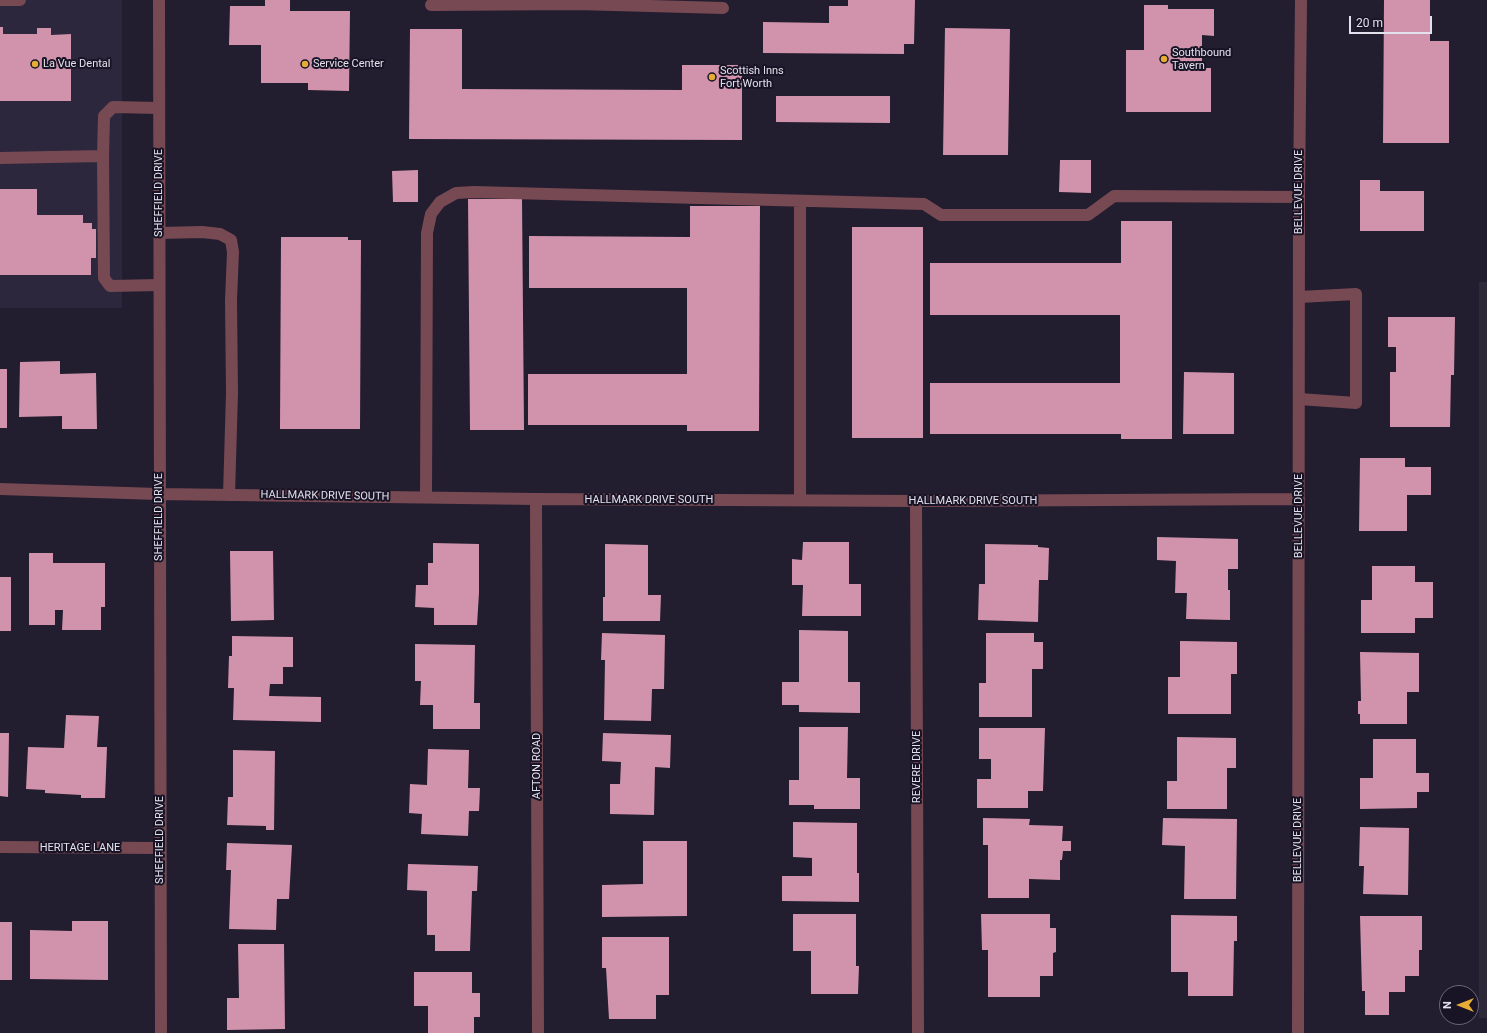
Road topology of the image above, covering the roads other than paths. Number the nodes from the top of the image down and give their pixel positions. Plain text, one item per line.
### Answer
1 (0, 0) edge
2 (20, 0) edge
3 (159, 0) edge
4 (1301, 0) edge
5 (577, 2) edge
6 (431, 5) dead end
7 (723, 8) dead end
8 (159, 108) junction
9 (103, 156) junction
10 (0, 158) edge
11 (1299, 197) junction
12 (800, 201) junction
13 (159, 232) junction
14 (159, 285) junction
15 (1299, 296) junction
16 (1299, 400) junction
17 (0, 489) edge
18 (158, 494) junction
19 (229, 495) junction
20 (426, 497) junction
21 (536, 499) junction
22 (1299, 499) junction
23 (800, 500) junction
24 (916, 501) junction
25 (0, 847) edge
26 (160, 848) junction
27 (161, 1033) edge
28 (538, 1033) edge
29 (918, 1033) edge
30 (1298, 1033) edge

1 - 2 street
3 - 8 street, SHEFFIELD DRIVE
4 - 11 street, BELLEVUE DRIVE
5 - 6 street
5 - 7 street
8 - 9 street
8 - 13 street, SHEFFIELD DRIVE
9 - 10 street
9 - 14 street
11 - 12 street
11 - 15 street, BELLEVUE DRIVE
12 - 20 street
12 - 23 street
13 - 14 street, SHEFFIELD DRIVE
13 - 19 street
14 - 18 street, SHEFFIELD DRIVE
15 - 16 street, BELLEVUE DRIVE
15 - 16 street
16 - 22 street, BELLEVUE DRIVE
17 - 18 street, HALLMARK DRIVE SOUTH
18 - 19 street, HALLMARK DRIVE SOUTH
18 - 26 street, SHEFFIELD DRIVE
19 - 20 street, HALLMARK DRIVE SOUTH
20 - 21 street, HALLMARK DRIVE SOUTH
21 - 23 street, HALLMARK DRIVE SOUTH
21 - 28 street, AFTON ROAD
22 - 24 street, HALLMARK DRIVE SOUTH
22 - 30 street, BELLEVUE DRIVE
23 - 24 street, HALLMARK DRIVE SOUTH
24 - 29 street, REVERE DRIVE
25 - 26 street, HERITAGE LANE
26 - 27 street, SHEFFIELD DRIVE

